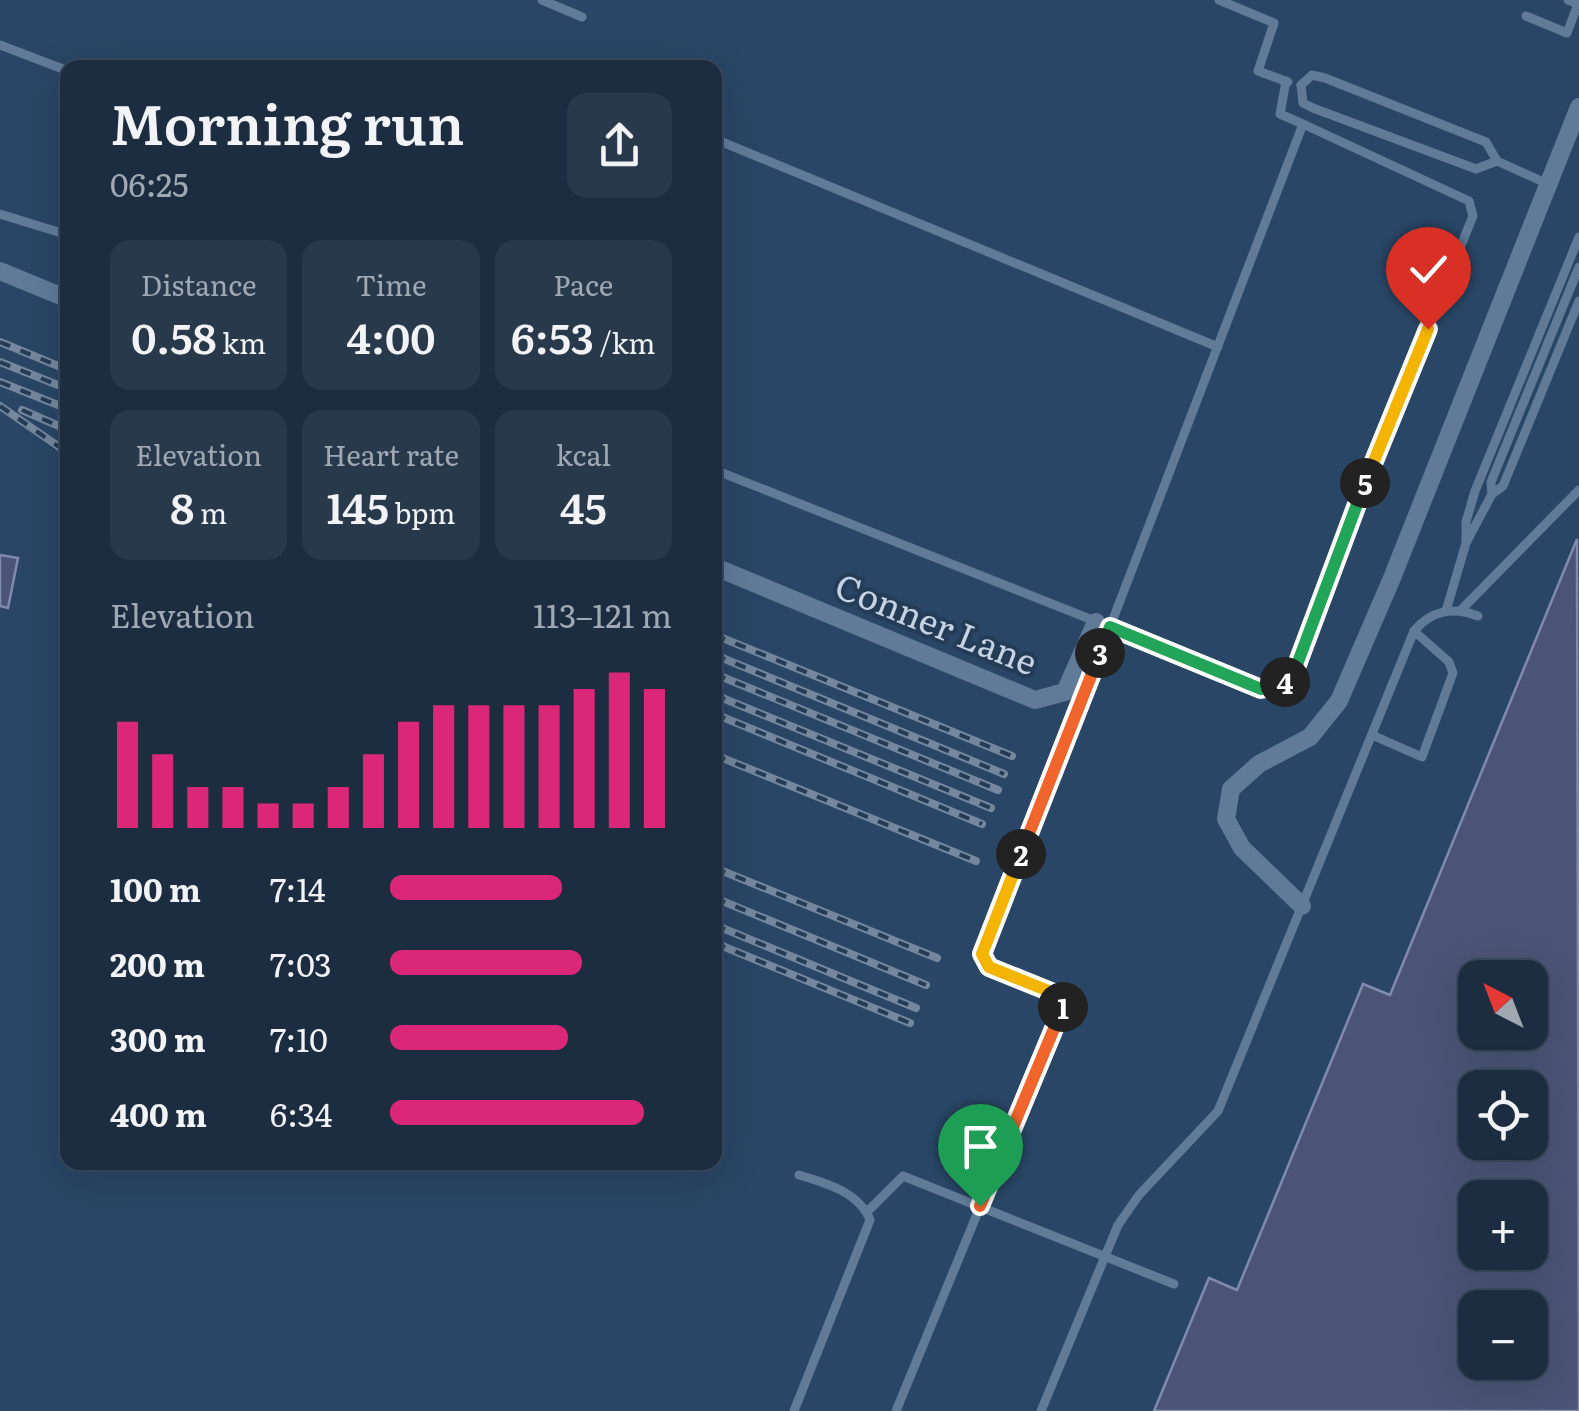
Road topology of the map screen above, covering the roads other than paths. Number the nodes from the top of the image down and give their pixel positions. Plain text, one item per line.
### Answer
1 (542, 0) edge
2 (1219, 0) edge
3 (1568, 0) edge
4 (582, 16) dead end
5 (1526, 16) dead end
6 (0, 46) edge
7 (60, 69) edge
8 (1286, 81) junction
9 (1301, 86) junction
10 (1579, 106) edge
11 (1303, 124) junction
12 (722, 143) edge
13 (1497, 162) junction
14 (1548, 184) junction
15 (0, 214) edge
16 (60, 233) edge
17 (1579, 236) edge
18 (1579, 268) edge
19 (0, 271) edge
20 (60, 296) edge
21 (1579, 301) edge
22 (1218, 347) junction
23 (722, 473) edge
24 (1579, 490) edge
25 (1492, 494) junction
26 (1466, 543) junction
27 (722, 570) edge
28 (1446, 611) junction
29 (1460, 611) junction
30 (1478, 616) dead end
31 (1103, 624) junction
32 (1414, 632) junction
33 (1372, 735) junction
34 (1302, 906) junction
35 (799, 1175) dead end
36 (980, 1206) junction
37 (866, 1212) junction
38 (1174, 1284) dead end
39 (794, 1411) edge
40 (896, 1411) edge
41 (1041, 1411) edge

1 - 4 lane
2 - 8 lane
3 - 5 lane
6 - 7 lane
8 - 9 lane
8 - 11 lane
9 - 13 lane
9 - 13 lane
10 - 14 street
11 - 22 lane
11 - 31 lane
12 - 22 lane
13 - 14 lane
14 - 34 street
15 - 16 lane
17 - 26 lane
18 - 25 lane
19 - 20 street
21 - 25 lane
22 - 31 lane
23 - 31 lane
24 - 29 lane
25 - 26 lane
26 - 28 lane
27 - 31 street, Conner Lane
28 - 29 lane
28 - 32 lane
29 - 30 lane
31 - 36 lane
32 - 33 lane
32 - 33 lane
33 - 34 lane
34 - 41 lane
35 - 37 lane
36 - 37 lane
36 - 38 lane
36 - 40 lane
37 - 39 lane

